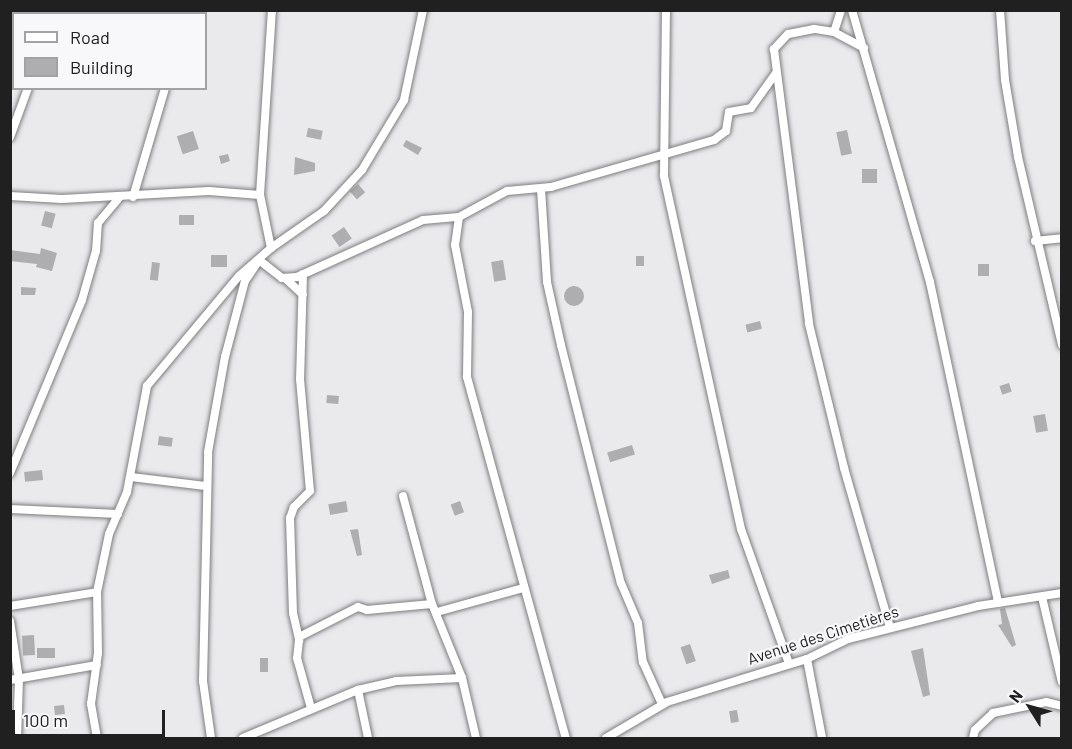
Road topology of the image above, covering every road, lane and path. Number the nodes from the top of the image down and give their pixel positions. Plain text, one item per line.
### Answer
1 (272, 10) edge
2 (423, 10) edge
3 (666, 10) edge
4 (842, 10) edge
5 (852, 10) edge
6 (1000, 10) edge
7 (834, 32) junction
8 (864, 48) junction
9 (776, 73) junction
10 (27, 90) edge
11 (164, 90) edge
12 (10, 137) edge
13 (663, 157) junction
14 (541, 189) junction
15 (260, 195) junction
16 (10, 196) edge
17 (120, 197) junction
18 (133, 197) junction
19 (459, 217) junction
20 (1062, 238) edge
21 (1035, 241) junction
22 (271, 248) junction
23 (259, 260) junction
24 (303, 274) junction
25 (286, 279) junction
26 (303, 294) junction
27 (1062, 345) edge
28 (10, 473) edge
29 (131, 477) junction
30 (205, 486) junction
31 (403, 496) dead end
32 (10, 509) edge
33 (118, 514) junction
34 (523, 588) junction
35 (97, 592) junction
36 (1062, 593) edge
37 (1042, 597) junction
38 (998, 603) junction
39 (432, 604) junction
40 (10, 606) edge
41 (437, 612) junction
42 (10, 621) edge
43 (890, 627) junction
44 (299, 637) junction
45 (807, 658) junction
46 (789, 664) junction
47 (97, 665) junction
48 (462, 678) junction
49 (15, 680) edge
50 (1062, 682) edge
51 (358, 690) junction
52 (662, 704) junction
53 (1062, 706) edge
54 (311, 708) junction
55 (17, 738) edge
56 (97, 738) edge
57 (210, 738) edge
58 (243, 738) edge
59 (368, 738) edge
60 (476, 738) edge
61 (566, 738) edge
62 (606, 738) edge
63 (822, 738) edge
64 (973, 738) edge

1 - 15 street
2 - 22 street
3 - 13 street
4 - 7 street
5 - 8 street
6 - 21 street
7 - 8 street
7 - 9 street
8 - 38 street
9 - 13 street
9 - 43 street
10 - 12 street
11 - 18 street
13 - 14 street
13 - 46 street
14 - 19 street
14 - 52 street
15 - 18 street
15 - 22 street
16 - 17 street
17 - 18 street
17 - 28 street
19 - 24 street
19 - 34 street
20 - 21 street
21 - 27 street
22 - 23 street
23 - 25 street
23 - 29 street
23 - 30 street
24 - 25 street
24 - 26 street
25 - 26 street
26 - 44 street
29 - 30 street
29 - 33 street
30 - 57 street
31 - 39 street
32 - 33 street
33 - 35 street
34 - 41 street
34 - 61 street
35 - 40 street
35 - 47 street
36 - 37 street, Avenue des Cimetières
37 - 38 street, Avenue des Cimetières
37 - 50 street
38 - 43 street, Avenue des Cimetières
39 - 41 street
39 - 44 street
41 - 48 street
42 - 49 street
43 - 45 street, Avenue des Cimetières
44 - 54 street
45 - 46 street, Avenue des Cimetières
45 - 63 street
46 - 52 street, Avenue des Cimetières
47 - 49 street
47 - 56 street
48 - 51 street
48 - 60 street
49 - 55 street
51 - 54 street
51 - 59 street
52 - 62 street, Avenue des Cimetières
53 - 64 street
54 - 58 street

